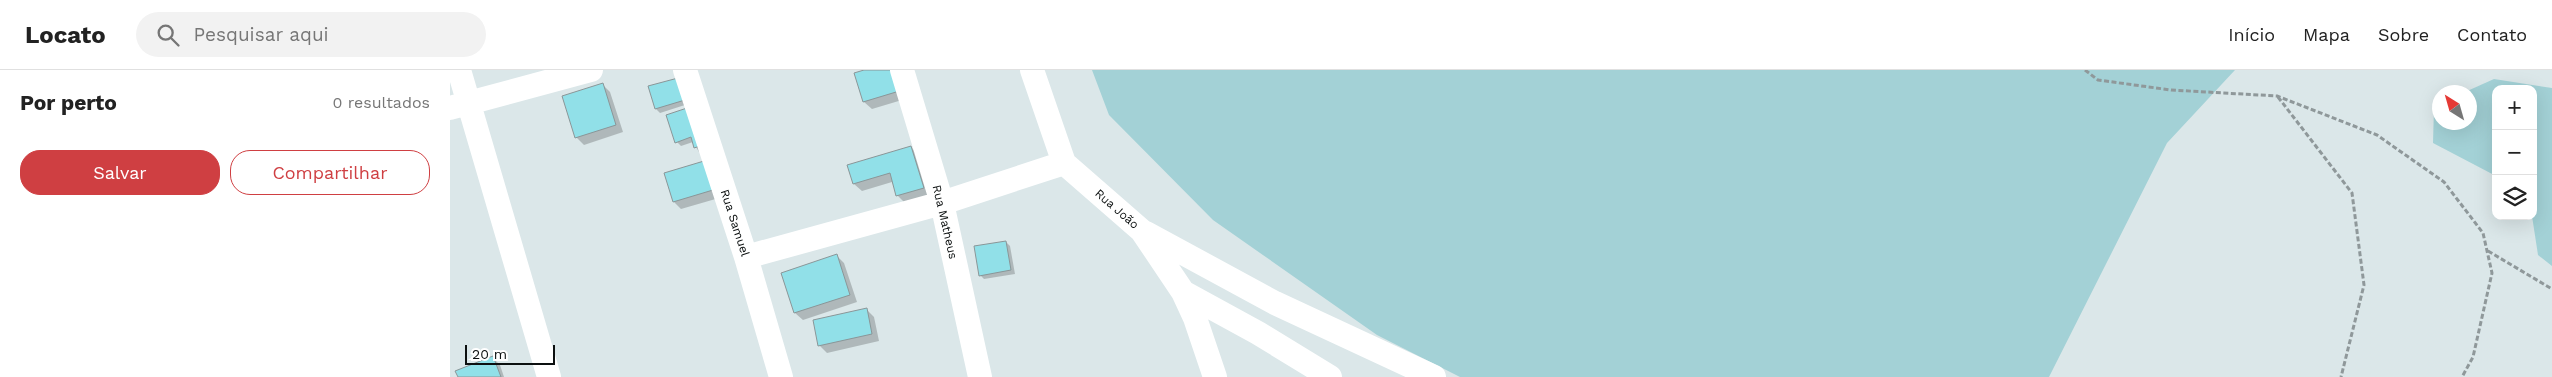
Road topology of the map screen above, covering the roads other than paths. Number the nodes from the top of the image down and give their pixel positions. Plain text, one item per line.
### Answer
1 (459, 70) edge
2 (590, 70) edge
3 (685, 70) edge
4 (902, 70) edge
5 (1032, 70) edge
6 (459, 105) edge
7 (1064, 163) junction
8 (942, 203) junction
9 (1142, 231) junction
10 (746, 257) junction
11 (1183, 292) junction
12 (550, 377) edge
13 (781, 377) edge
14 (980, 377) edge
15 (1215, 377) edge
16 (1330, 377) edge
17 (1434, 377) edge

1 - 6 street
2 - 6 street
3 - 10 street, Rua Samuel
4 - 8 street, Rua Matheus
5 - 7 street, Rua João
6 - 12 street
7 - 8 street
7 - 9 street, Rua João
8 - 10 street
8 - 14 street, Rua Matheus
9 - 11 street, Rua João
9 - 17 street
10 - 13 street, Rua Samuel
11 - 15 street, Rua João
11 - 16 street

